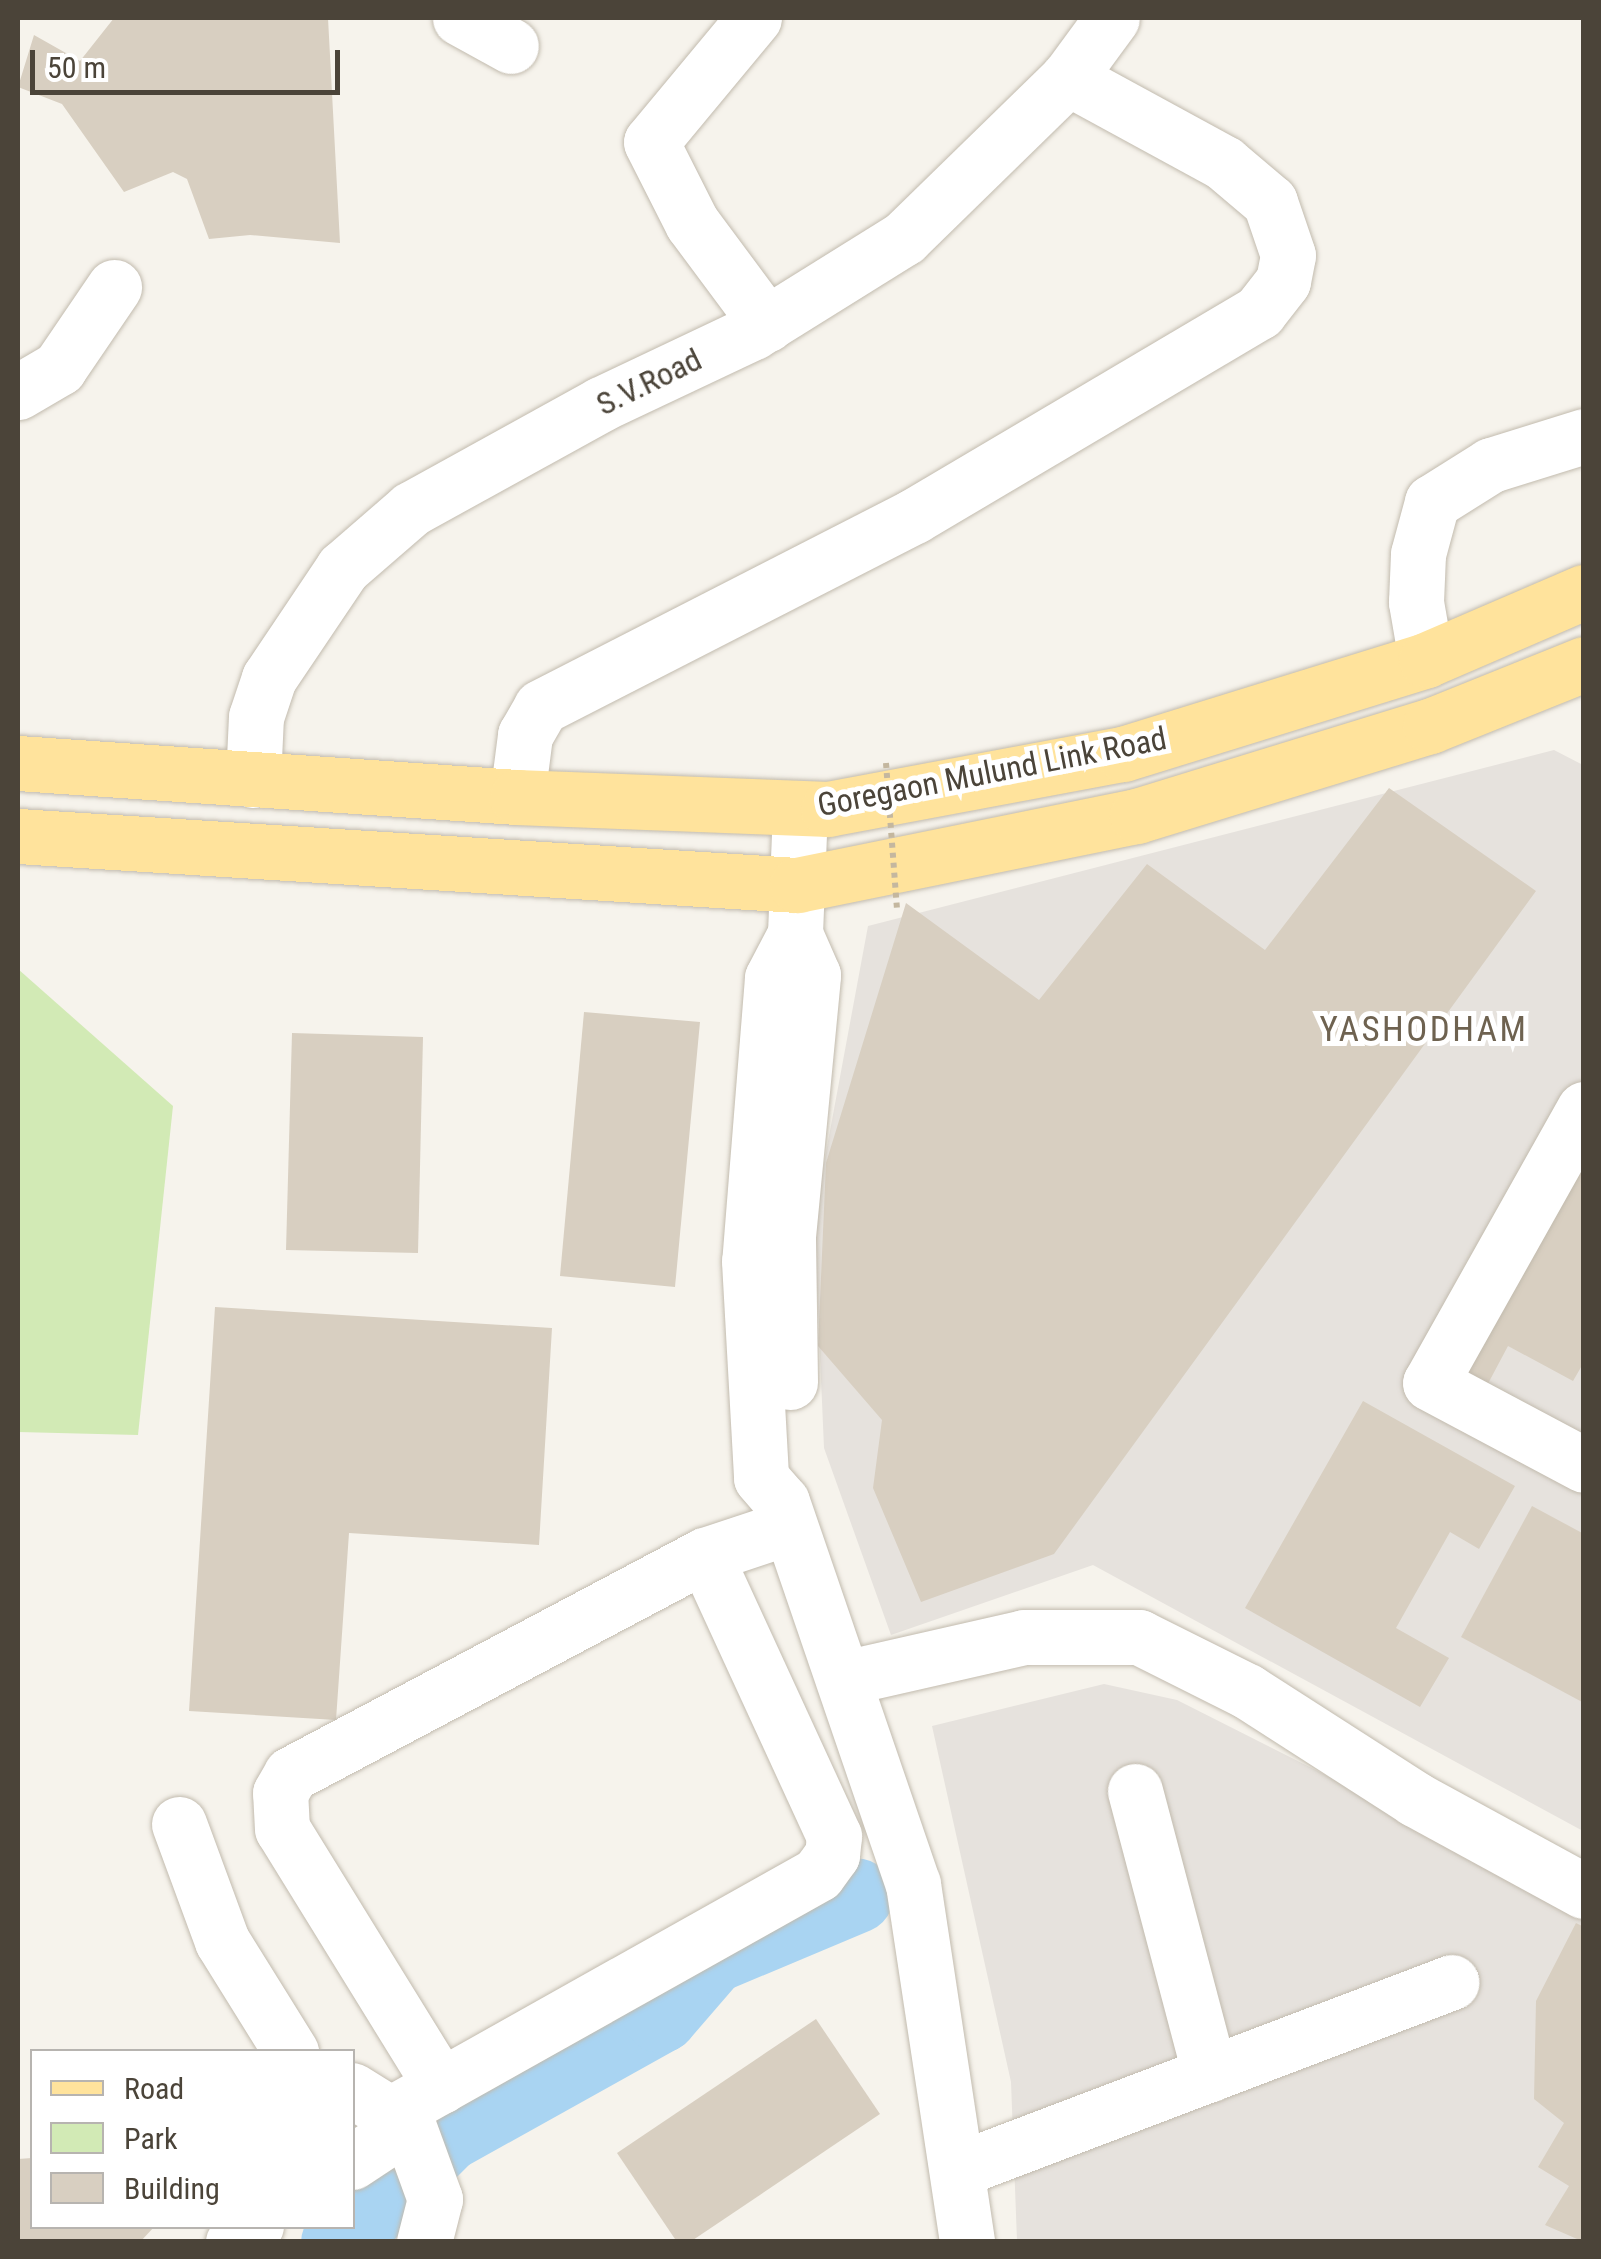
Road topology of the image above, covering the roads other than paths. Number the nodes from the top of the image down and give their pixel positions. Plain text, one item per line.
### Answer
1 (460, 18) edge
2 (754, 18) edge
3 (1112, 18) edge
4 (512, 46) dead end
5 (1068, 78) junction
6 (114, 288) dead end
7 (766, 324) junction
8 (18, 392) edge
9 (1584, 436) edge
10 (1581, 600) edge
11 (1426, 660) junction
12 (1584, 664) edge
13 (18, 763) edge
14 (253, 780) junction
15 (517, 797) junction
16 (800, 809) junction
17 (18, 836) edge
18 (796, 910) junction
19 (1584, 1109) edge
20 (1584, 1465) edge
21 (784, 1515) junction
22 (705, 1555) junction
23 (844, 1678) junction
24 (1135, 1791) dead end
25 (179, 1824) dead end
26 (1584, 1891) edge
27 (1452, 1982) dead end
28 (289, 2049) edge
29 (1210, 2074) junction
30 (401, 2108) edge
31 (355, 2159) edge
32 (956, 2170) junction
33 (430, 2220) edge
34 (968, 2242) edge

1 - 4 street
2 - 7 street
3 - 5 street, S.V.Road
5 - 7 street, S.V.Road
5 - 15 street
6 - 8 street
7 - 14 street, S.V.Road
9 - 11 street
10 - 11 main road, Goregaon Mulund Link Road
11 - 16 main road, Goregaon Mulund Link Road
12 - 18 main road, Goregaon Mulund Link Road
13 - 14 main road, Goregaon Mulund Link Road
14 - 15 main road, Goregaon Mulund Link Road
15 - 16 main road, Goregaon Mulund Link Road
16 - 18 street
17 - 18 main road, Goregaon Mulund Link Road
18 - 21 street
19 - 20 street
21 - 22 street
21 - 23 street
22 - 30 street
22 - 30 street
23 - 26 street
23 - 32 street
24 - 29 street
25 - 28 street
27 - 29 street
29 - 32 street
30 - 31 street
30 - 33 street
32 - 34 street

